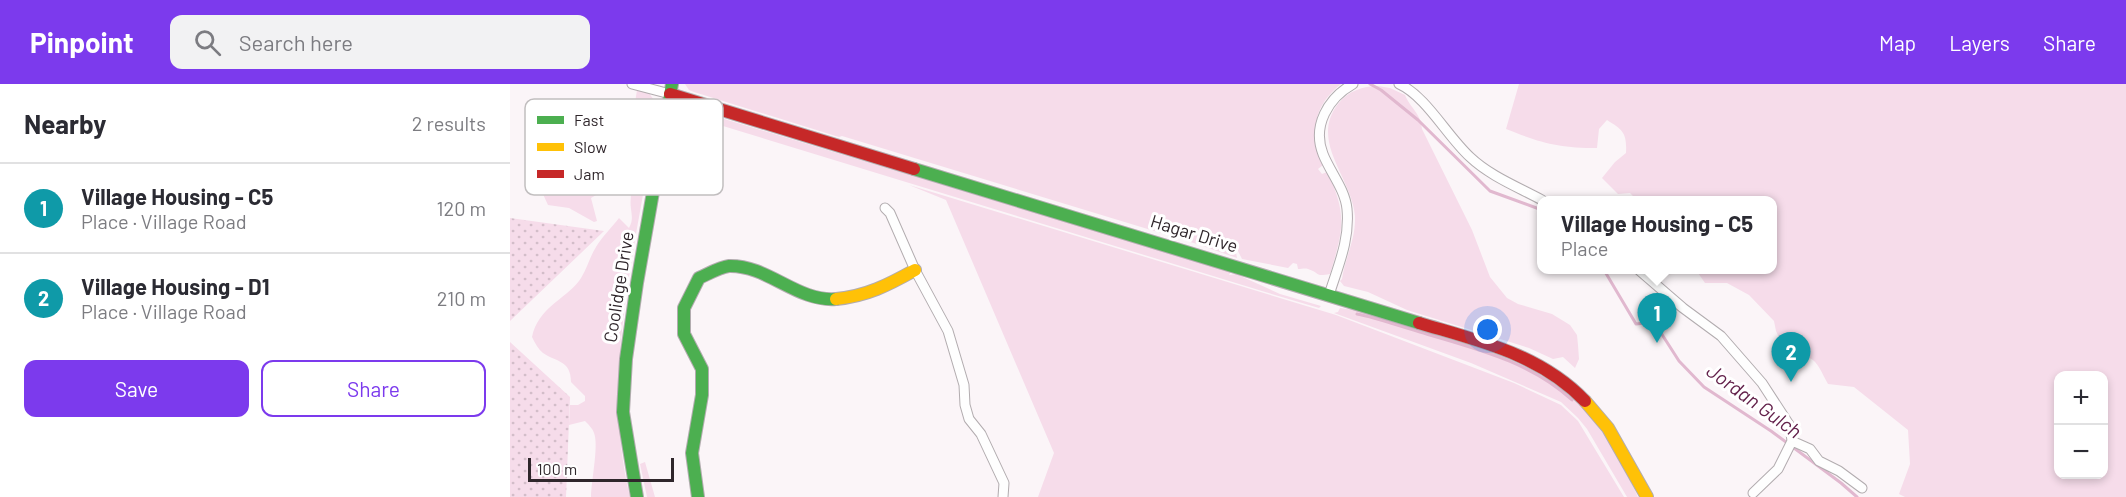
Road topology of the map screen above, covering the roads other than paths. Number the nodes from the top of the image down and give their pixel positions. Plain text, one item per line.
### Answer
1 (632, 84) edge
2 (1353, 84) edge
3 (1399, 84) edge
4 (671, 89) edge
5 (703, 99) edge
6 (723, 105) edge
7 (652, 195) edge
8 (1537, 198) edge
9 (885, 208) dead end
10 (915, 270) junction
11 (1644, 274) edge
12 (1329, 294) junction
13 (1792, 441) junction
14 (1862, 488) dead end
15 (1753, 494) dead end
16 (637, 497) edge
17 (698, 497) edge
18 (1003, 497) edge
19 (1647, 497) edge

1 - 4 street
2 - 12 street
3 - 8 street
4 - 5 main road, Hagar Drive
6 - 12 main road, Hagar Drive
7 - 16 main road, Coolidge Drive
9 - 10 street
10 - 17 main road
10 - 18 street
11 - 13 street
12 - 19 main road, Hagar Drive
13 - 14 street
13 - 15 street

